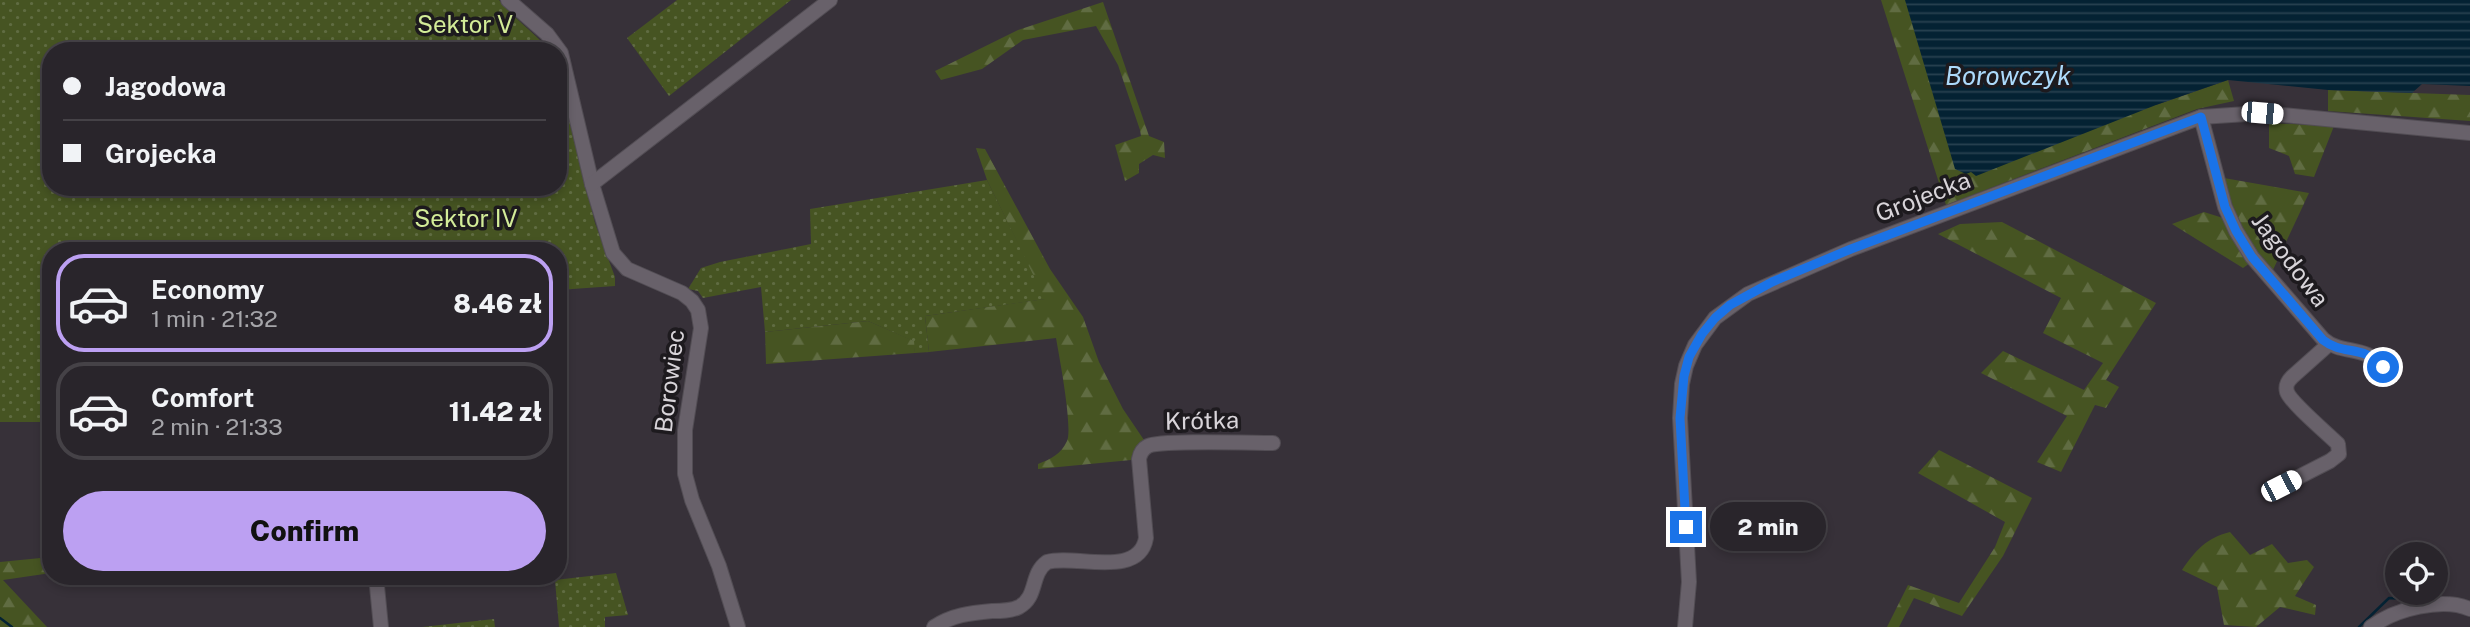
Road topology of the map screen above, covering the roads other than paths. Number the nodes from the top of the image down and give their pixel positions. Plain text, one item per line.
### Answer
1 (508, 0) edge
2 (830, 0) edge
3 (553, 42) edge
4 (567, 78) edge
5 (2201, 117) junction
6 (2470, 133) edge
7 (592, 184) junction
8 (2329, 344) junction
9 (2383, 367) dead end
10 (1273, 443) dead end
11 (2281, 486) dead end
12 (377, 585) edge
13 (2470, 609) edge
14 (381, 627) edge
15 (738, 627) edge
16 (933, 627) edge
17 (1685, 627) edge
18 (2371, 627) edge

1 - 3 street, Borowiec
2 - 7 street
4 - 7 street, Borowiec
5 - 6 street, Grojecka
5 - 8 street, Jagodowa
5 - 17 street, Grojecka
7 - 15 street, Borowiec
8 - 9 street, Jagodowa
8 - 11 street, Jagodowa
10 - 16 street, Krótka
12 - 14 street
13 - 18 street

